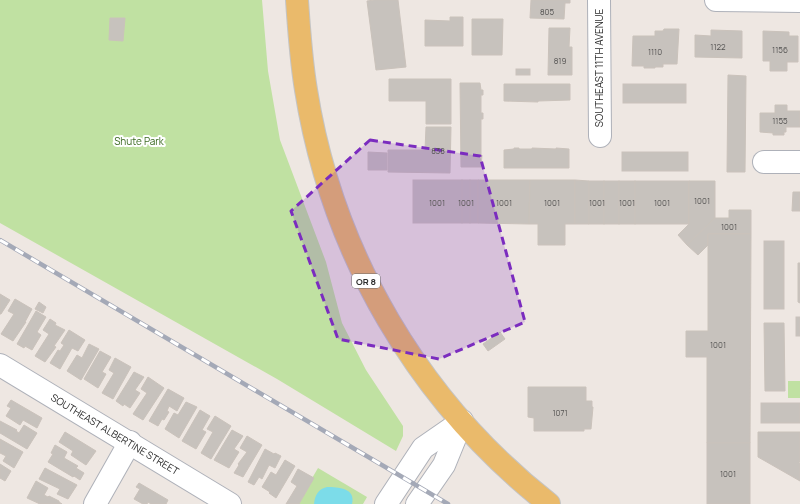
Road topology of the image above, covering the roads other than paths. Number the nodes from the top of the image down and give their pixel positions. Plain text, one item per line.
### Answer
1 (297, 0) edge
2 (599, 0) edge
3 (716, 0) edge
4 (800, 1) edge
5 (600, 136) dead end
6 (764, 162) dead end
7 (800, 162) edge
8 (0, 365) edge
9 (462, 421) junction
10 (130, 442) junction
11 (95, 504) edge
12 (230, 504) edge
13 (386, 504) edge
14 (417, 504) edge
15 (549, 504) edge

1 - 9 main road, OR 8
2 - 5 street, SOUTHEAST 11TH AVENUE
3 - 4 street
6 - 7 street
8 - 10 street, SOUTHEAST ALBERTINE STREET
9 - 13 street
9 - 14 street
9 - 15 main road, OR 8
10 - 11 street
10 - 12 street, SOUTHEAST ALBERTINE STREET

